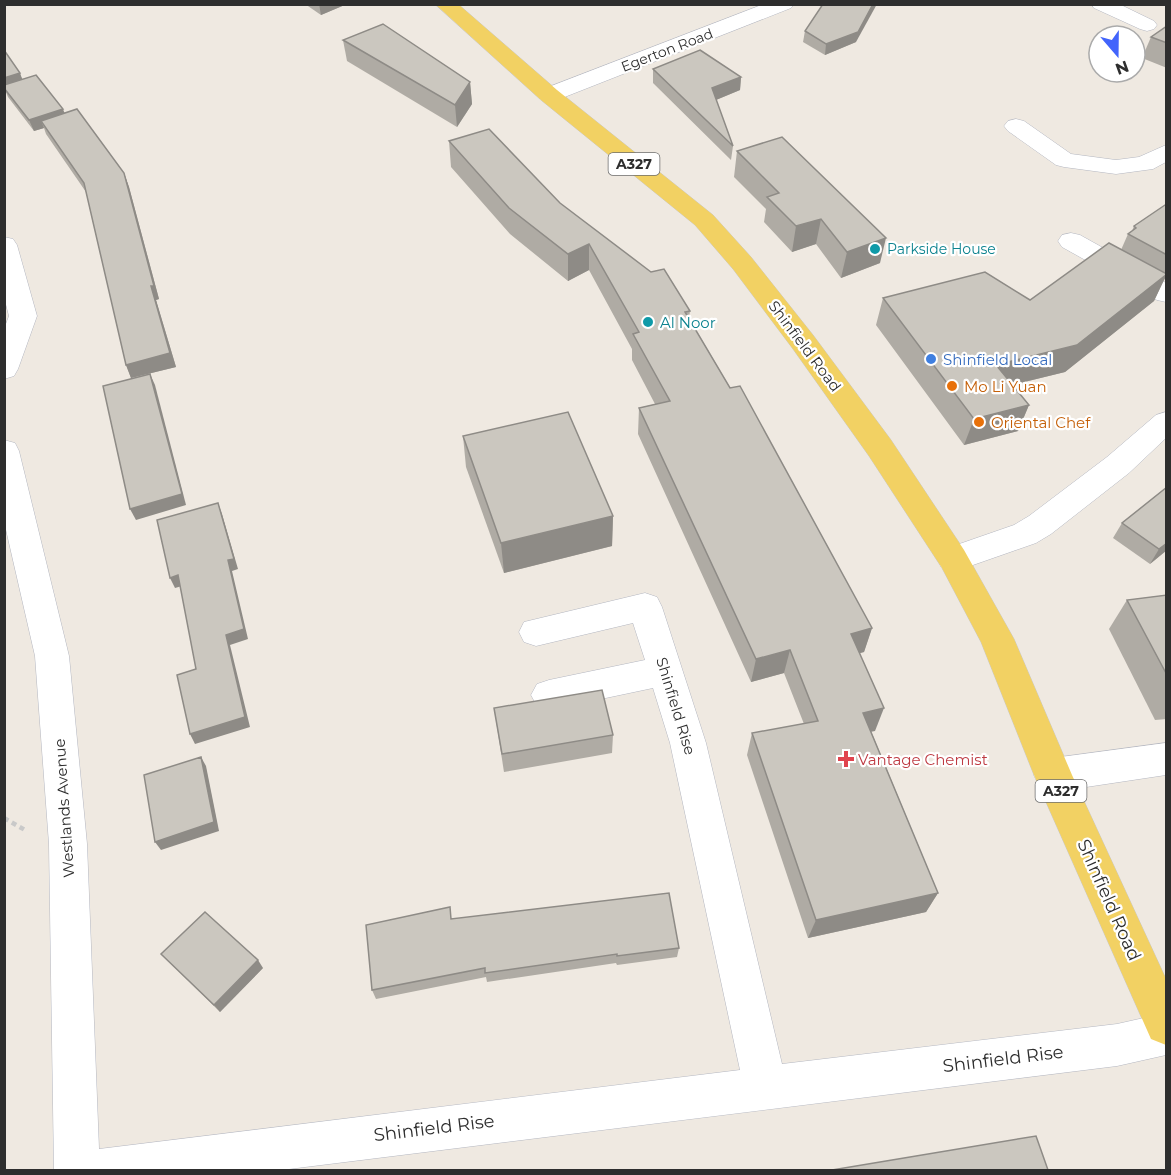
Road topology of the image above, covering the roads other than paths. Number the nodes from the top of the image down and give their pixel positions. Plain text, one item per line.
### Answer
1 (445, 4) edge
2 (1101, 4) edge
3 (792, 6) edge
4 (1167, 13) edge
5 (1130, 24) edge
6 (1147, 25) edge
7 (549, 94) junction
8 (1016, 126) dead end
9 (1167, 152) edge
10 (1071, 241) dead end
11 (4, 245) edge
12 (1167, 294) edge
13 (4, 369) edge
14 (1167, 422) edge
15 (4, 451) edge
16 (953, 559) junction
17 (536, 632) dead end
18 (665, 671) junction
19 (549, 695) dead end
20 (1167, 759) edge
21 (1053, 775) junction
22 (1167, 1024) edge
23 (1167, 1034) edge
24 (766, 1088) junction
25 (77, 1170) edge
26 (102, 1170) edge

1 - 7 main road, Shinfield Road / A327
2 - 5 street
3 - 7 street, Egerton Road
4 - 6 street
7 - 16 main road, Shinfield Road / A327
8 - 9 street
10 - 12 street
11 - 13 street
14 - 16 street
15 - 25 street, Westlands Avenue
16 - 21 main road, Shinfield Road / A327
17 - 18 street, Shinfield Rise
18 - 19 street
18 - 24 street, Shinfield Rise
20 - 21 street
21 - 22 main road, Shinfield Road / A327
23 - 24 street, Shinfield Rise
24 - 26 street, Shinfield Rise

